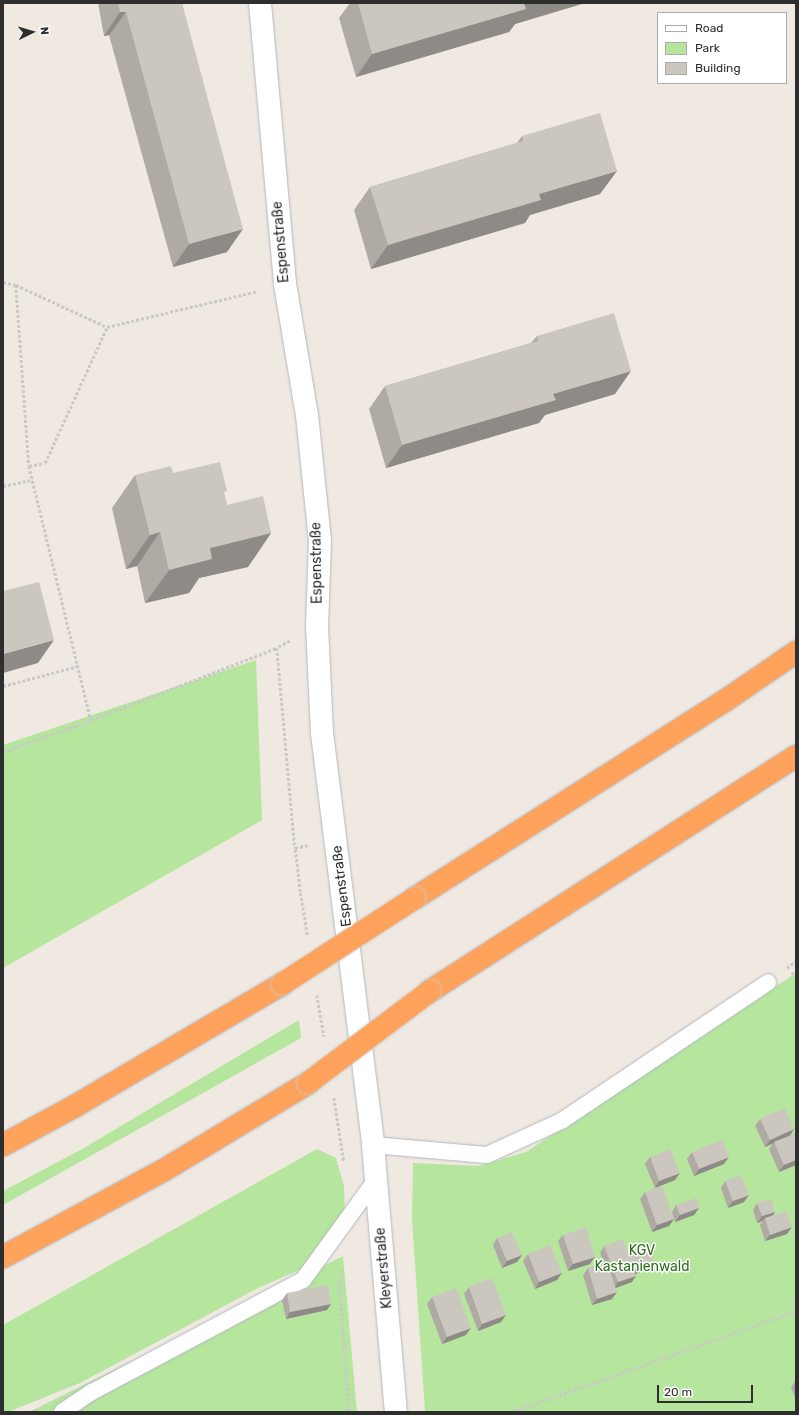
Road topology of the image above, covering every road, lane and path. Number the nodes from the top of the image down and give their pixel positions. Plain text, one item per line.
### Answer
1 (260, 3) edge
2 (3, 282) edge
3 (285, 284) junction
4 (16, 285) junction
5 (106, 327) junction
6 (29, 466) junction
7 (32, 480) junction
8 (3, 486) edge
9 (317, 626) junction
10 (277, 648) junction
11 (796, 652) edge
12 (78, 666) junction
13 (3, 686) edge
14 (91, 720) junction
15 (3, 752) edge
16 (796, 756) edge
17 (336, 838) junction
18 (295, 848) junction
19 (308, 939) dead end
20 (768, 982) dead end
21 (317, 993) dead end
22 (324, 1040) dead end
23 (334, 1095) dead end
24 (372, 1135) junction
25 (3, 1145) edge
26 (344, 1164) dead end
27 (377, 1178) junction
28 (3, 1257) edge
29 (343, 1266) dead end
30 (796, 1311) edge
31 (62, 1412) edge
32 (350, 1412) edge
33 (396, 1412) edge
34 (512, 1412) edge

1 - 3 street, Espenstraße
2 - 4 path
3 - 5 path
3 - 9 street, Espenstraße
4 - 5 path
4 - 6 path
5 - 6 path
6 - 7 path
7 - 8 path
7 - 12 path
9 - 10 path
9 - 17 street, Espenstraße
10 - 14 path
10 - 18 path
11 - 25 highway, bridge
12 - 13 path
12 - 14 path
14 - 15 path
16 - 28 highway, bridge
17 - 18 path
17 - 24 street, Espenstraße
18 - 19 path
20 - 24 lane
21 - 22 path
23 - 26 path
24 - 27 street, Kleyerstraße
27 - 31 lane
27 - 33 street, Kleyerstraße
29 - 32 path
30 - 34 path

